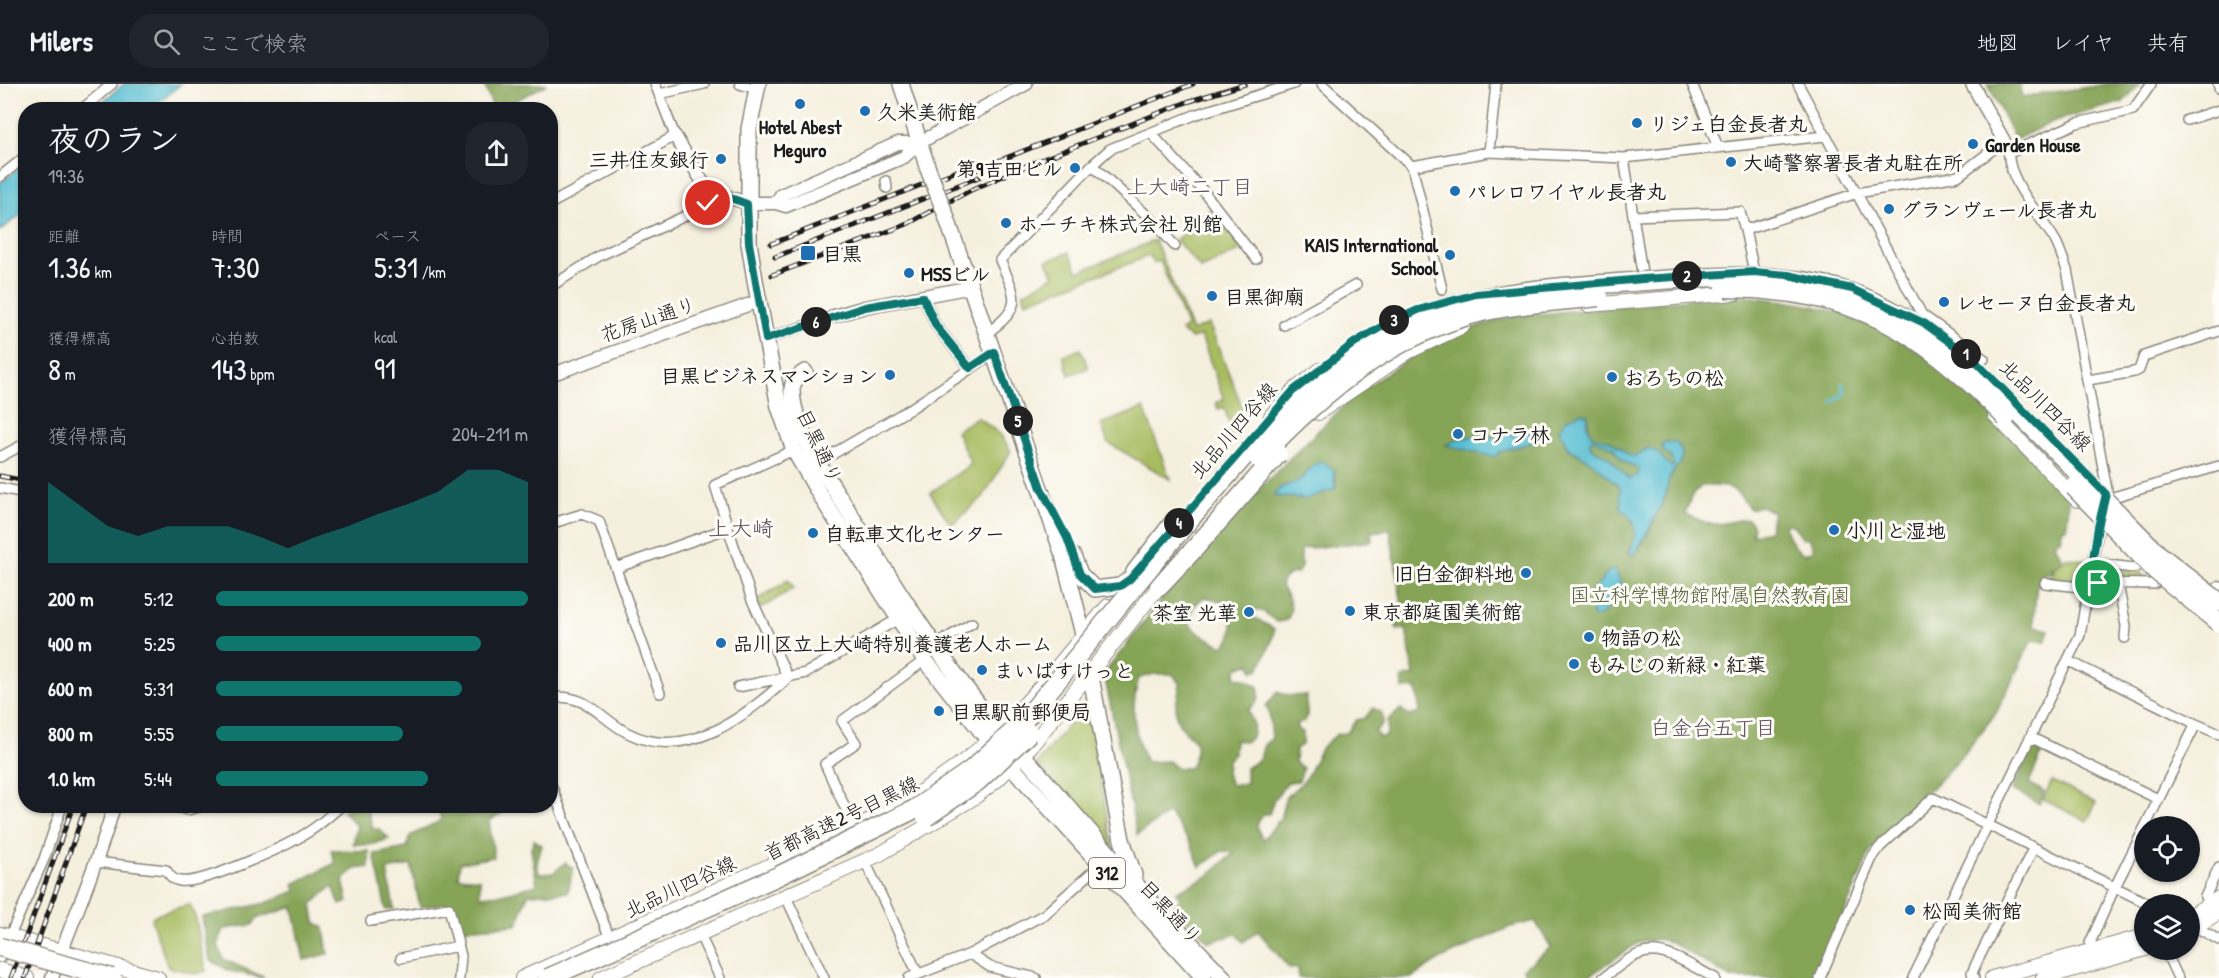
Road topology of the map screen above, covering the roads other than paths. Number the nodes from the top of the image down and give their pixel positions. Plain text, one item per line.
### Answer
1 (112, 84) edge
2 (655, 84) edge
3 (704, 84) edge
4 (740, 84) edge
5 (901, 84) edge
6 (1026, 84) edge
7 (1294, 84) edge
8 (1322, 84) edge
9 (1496, 84) edge
10 (1692, 84) edge
11 (1798, 84) edge
12 (1971, 84) edge
13 (2151, 84) edge
14 (2217, 84) edge
15 (757, 87) edge
16 (2219, 88) edge
17 (659, 94) junction
18 (91, 102) edge
19 (2219, 110) edge
20 (2187, 120) dead end
21 (1152, 134) junction
22 (675, 136) junction
23 (1825, 136) junction
24 (919, 143) junction
25 (2007, 146) junction
26 (1718, 147) junction
27 (1489, 152) junction
28 (1624, 158) junction
29 (18, 162) edge
30 (1092, 165) junction
31 (1412, 166) junction
32 (0, 177) edge
33 (1857, 193) junction
34 (718, 196) junction
35 (558, 200) edge
36 (747, 204) junction
37 (1633, 216) junction
38 (1745, 230) junction
39 (1175, 246) dead end
40 (1256, 259) dead end
41 (1754, 272) junction
42 (1643, 279) junction
43 (558, 282) edge
44 (1356, 285) dead end
45 (972, 288) junction
46 (1442, 289) dead end
47 (758, 294) junction
48 (923, 297) junction
49 (1462, 310) junction
50 (834, 316) joint
51 (1284, 325) dead end
52 (2219, 331) edge
53 (987, 333) junction
54 (766, 339) junction
55 (994, 352) junction
56 (1984, 359) dead end
57 (970, 368) junction
58 (558, 372) edge
59 (805, 372) dead end
60 (2088, 380) junction
61 (18, 447) edge
62 (795, 450) junction
63 (0, 457) edge
64 (819, 462) junction
65 (2219, 466) edge
66 (0, 488) edge
67 (1041, 488) junction
68 (18, 491) edge
69 (2108, 496) junction
70 (558, 522) edge
71 (2099, 523) junction
72 (728, 528) junction
73 (2093, 563) junction
74 (2143, 564) junction
75 (616, 568) junction
76 (1130, 579) junction
77 (2159, 580) junction
78 (2045, 583) dead end
79 (2118, 584) junction
80 (1159, 586) junction
81 (2089, 586) junction
82 (2219, 592) edge
83 (898, 619) junction
84 (2219, 622) edge
85 (972, 623) dead end
86 (2219, 628) edge
87 (1083, 634) junction
88 (2125, 638) dead end
89 (934, 646) junction
90 (925, 660) junction
91 (2069, 662) junction
92 (1090, 672) junction
93 (788, 678) junction
94 (738, 687) dead end
95 (660, 693) dead end
96 (558, 697) edge
97 (2196, 724) junction
98 (2219, 734) edge
99 (994, 736) junction
100 (2032, 738) junction
101 (1023, 755) junction
102 (1012, 767) junction
103 (2158, 799) junction
104 (558, 803) edge
105 (60, 813) edge
106 (112, 813) edge
107 (332, 813) edge
108 (1988, 826) junction
109 (854, 827) junction
110 (2033, 849) junction
111 (865, 861) junction
112 (95, 862) junction
113 (1100, 865) junction
114 (2219, 867) edge
115 (2114, 889) junction
116 (786, 897) junction
117 (2134, 898) edge
118 (1154, 905) junction
119 (2216, 905) edge
120 (2200, 917) edge
121 (371, 921) dead end
122 (2200, 929) edge
123 (700, 935) junction
124 (3, 939) edge
125 (610, 939) junction
126 (2134, 939) edge
127 (2219, 940) edge
128 (458, 946) junction
129 (61, 952) junction
130 (2090, 952) junction
131 (2134, 953) edge
132 (970, 954) junction
133 (0, 958) edge
134 (401, 958) dead end
135 (2170, 960) edge
136 (0, 970) edge
137 (620, 974) edge
138 (914, 976) edge
139 (27, 978) edge
140 (52, 978) edge
141 (70, 978) edge
142 (112, 978) edge
143 (158, 978) edge
144 (459, 978) edge
145 (522, 978) edge
146 (548, 978) edge
147 (577, 978) edge
148 (601, 978) edge
149 (720, 978) edge
150 (824, 978) edge
151 (1036, 978) edge
152 (1204, 978) edge
153 (1224, 978) edge
154 (1603, 978) edge
155 (1715, 978) edge
156 (1820, 978) edge
157 (1913, 978) edge
158 (1974, 978) edge
159 (1992, 978) edge
160 (2043, 978) edge
161 (2178, 978) edge

1 - 18 street
2 - 17 street
3 - 17 street
4 - 15 street
5 - 24 main road
6 - 24 street
7 - 21 street
8 - 31 street
9 - 27 street
10 - 26 street
11 - 23 street
12 - 25 street
13 - 25 street
14 - 16 street
15 - 36 main road, 目黒通り
17 - 22 street
19 - 20 street
21 - 30 street
21 - 40 street
22 - 34 street
22 - 35 street
23 - 26 street
23 - 33 street
24 - 36 street
24 - 45 main road, bridge
25 - 33 street
25 - 60 street
26 - 28 street
27 - 28 street
27 - 31 street
28 - 37 street
29 - 32 street
30 - 39 street
30 - 53 street
31 - 46 street
33 - 38 street
33 - 56 street
34 - 36 street
34 - 43 street
36 - 47 main road, 目黒通り, bridge
37 - 38 street
37 - 42 street
38 - 41 street
41 - 42 main road, 北品川四谷線
41 - 69 main road, 北品川四谷線
42 - 76 main road, 北品川四谷線
44 - 51 street
45 - 48 street
45 - 53 main road
47 - 54 main road, 目黒通り
47 - 58 street, 花房山通り
48 - 50 street
48 - 57 street
49 - 76 highway, bridge
49 - 80 highway, bridge
49 - 82 highway, 首都高速2号目黒線, bridge
49 - 84 highway, 首都高速2号目黒線, bridge
49 - 146 highway, 首都高速2号目黒線, bridge
49 - 147 highway, 首都高速2号目黒線, bridge
50 - 54 street
52 - 60 street
53 - 55 main road
54 - 62 main road, 目黒通り
55 - 57 street
55 - 67 main road
57 - 64 street
59 - 64 main road, 目黒通り
60 - 69 street
61 - 63 street
62 - 72 street
62 - 83 main road, 目黒通り
64 - 89 main road, 目黒通り
65 - 69 street
66 - 68 street
67 - 76 main road
67 - 87 main road
69 - 71 street
69 - 82 main road, 北品川四谷線
70 - 75 street
71 - 73 street
71 - 74 main road
71 - 80 main road
72 - 75 street
72 - 93 street
73 - 74 street
73 - 81 street
74 - 77 main road
75 - 95 street
76 - 87 main road, 北品川四谷線
77 - 79 street
77 - 86 main road
78 - 81 street
79 - 81 street
79 - 88 street
80 - 92 main road
81 - 91 street
83 - 90 main road, 目黒通り
83 - 93 street
85 - 89 street
87 - 99 main road, 北品川四谷線
89 - 99 main road, 目黒通り
90 - 99 main road, 目黒通り
90 - 109 street
91 - 97 street
91 - 100 street
92 - 101 main road
92 - 118 main road, 目黒通り / 312
93 - 94 street
93 - 96 street
97 - 98 street
97 - 103 street
99 - 109 main road, 北品川四谷線
100 - 103 street
100 - 108 street
101 - 102 main road
101 - 118 main road, 目黒通り / 312
102 - 111 main road
102 - 113 main road, 目黒通り / 312
103 - 115 street
104 - 125 street
105 - 124 street
106 - 112 street
107 - 112 street
108 - 110 street
108 - 156 street
108 - 157 street
109 - 125 main road, 北品川四谷線
110 - 115 street
110 - 158 street
111 - 116 main road
111 - 138 street
112 - 129 street
113 - 132 street
113 - 152 main road, 目黒通り / 312
114 - 119 street
115 - 117 street
115 - 130 street
116 - 123 main road
116 - 150 street
118 - 153 main road, 目黒通り / 312
119 - 120 main road
121 - 128 street
122 - 127 street
123 - 137 main road
123 - 149 street
124 - 129 main road
124 - 133 street
124 - 142 highway, bridge
125 - 145 main road, 北品川四谷線
126 - 130 main road
128 - 134 street
128 - 144 street
129 - 140 street
129 - 143 main road
130 - 159 main road
131 - 160 main road
132 - 138 street
132 - 151 street
133 - 141 highway
135 - 161 street
136 - 139 main road
137 - 148 main road
154 - 155 street

